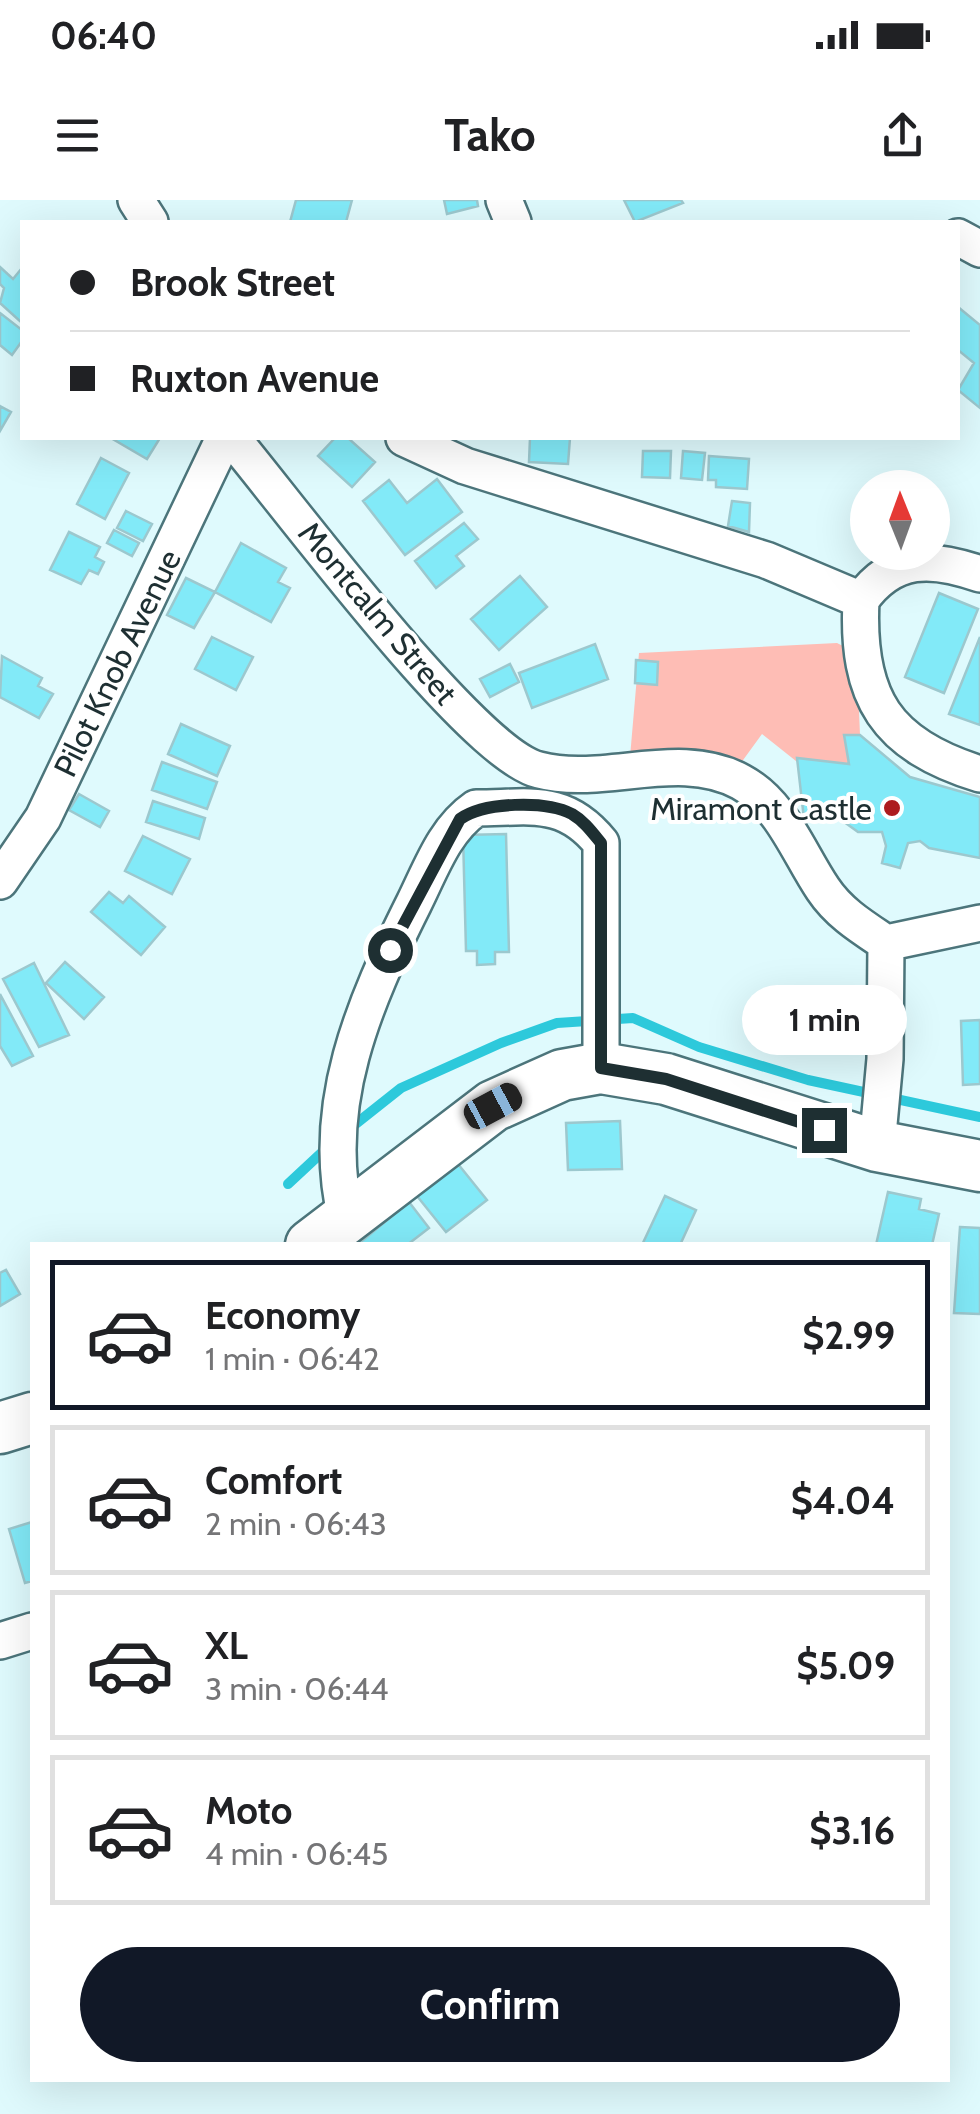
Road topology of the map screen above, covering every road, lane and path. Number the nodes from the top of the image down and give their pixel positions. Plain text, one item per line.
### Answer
1 (223, 440) edge
2 (234, 440) edge
3 (408, 440) edge
4 (980, 574) edge
5 (861, 600) junction
6 (980, 774) edge
7 (0, 882) edge
8 (980, 923) edge
9 (886, 943) junction
10 (601, 1053) junction
11 (878, 1130) junction
12 (980, 1166) edge
13 (328, 1232) edge
14 (30, 1419) edge
15 (0, 1428) edge
16 (30, 1633) edge
17 (0, 1642) edge

1 - 7 street, Pilot Knob Avenue
2 - 9 street, Montcalm Street
3 - 5 street
4 - 5 street
5 - 6 street
8 - 9 street
9 - 11 street
10 - 11 street
10 - 13 street
10 - 13 street
11 - 12 street
14 - 15 street
16 - 17 street

